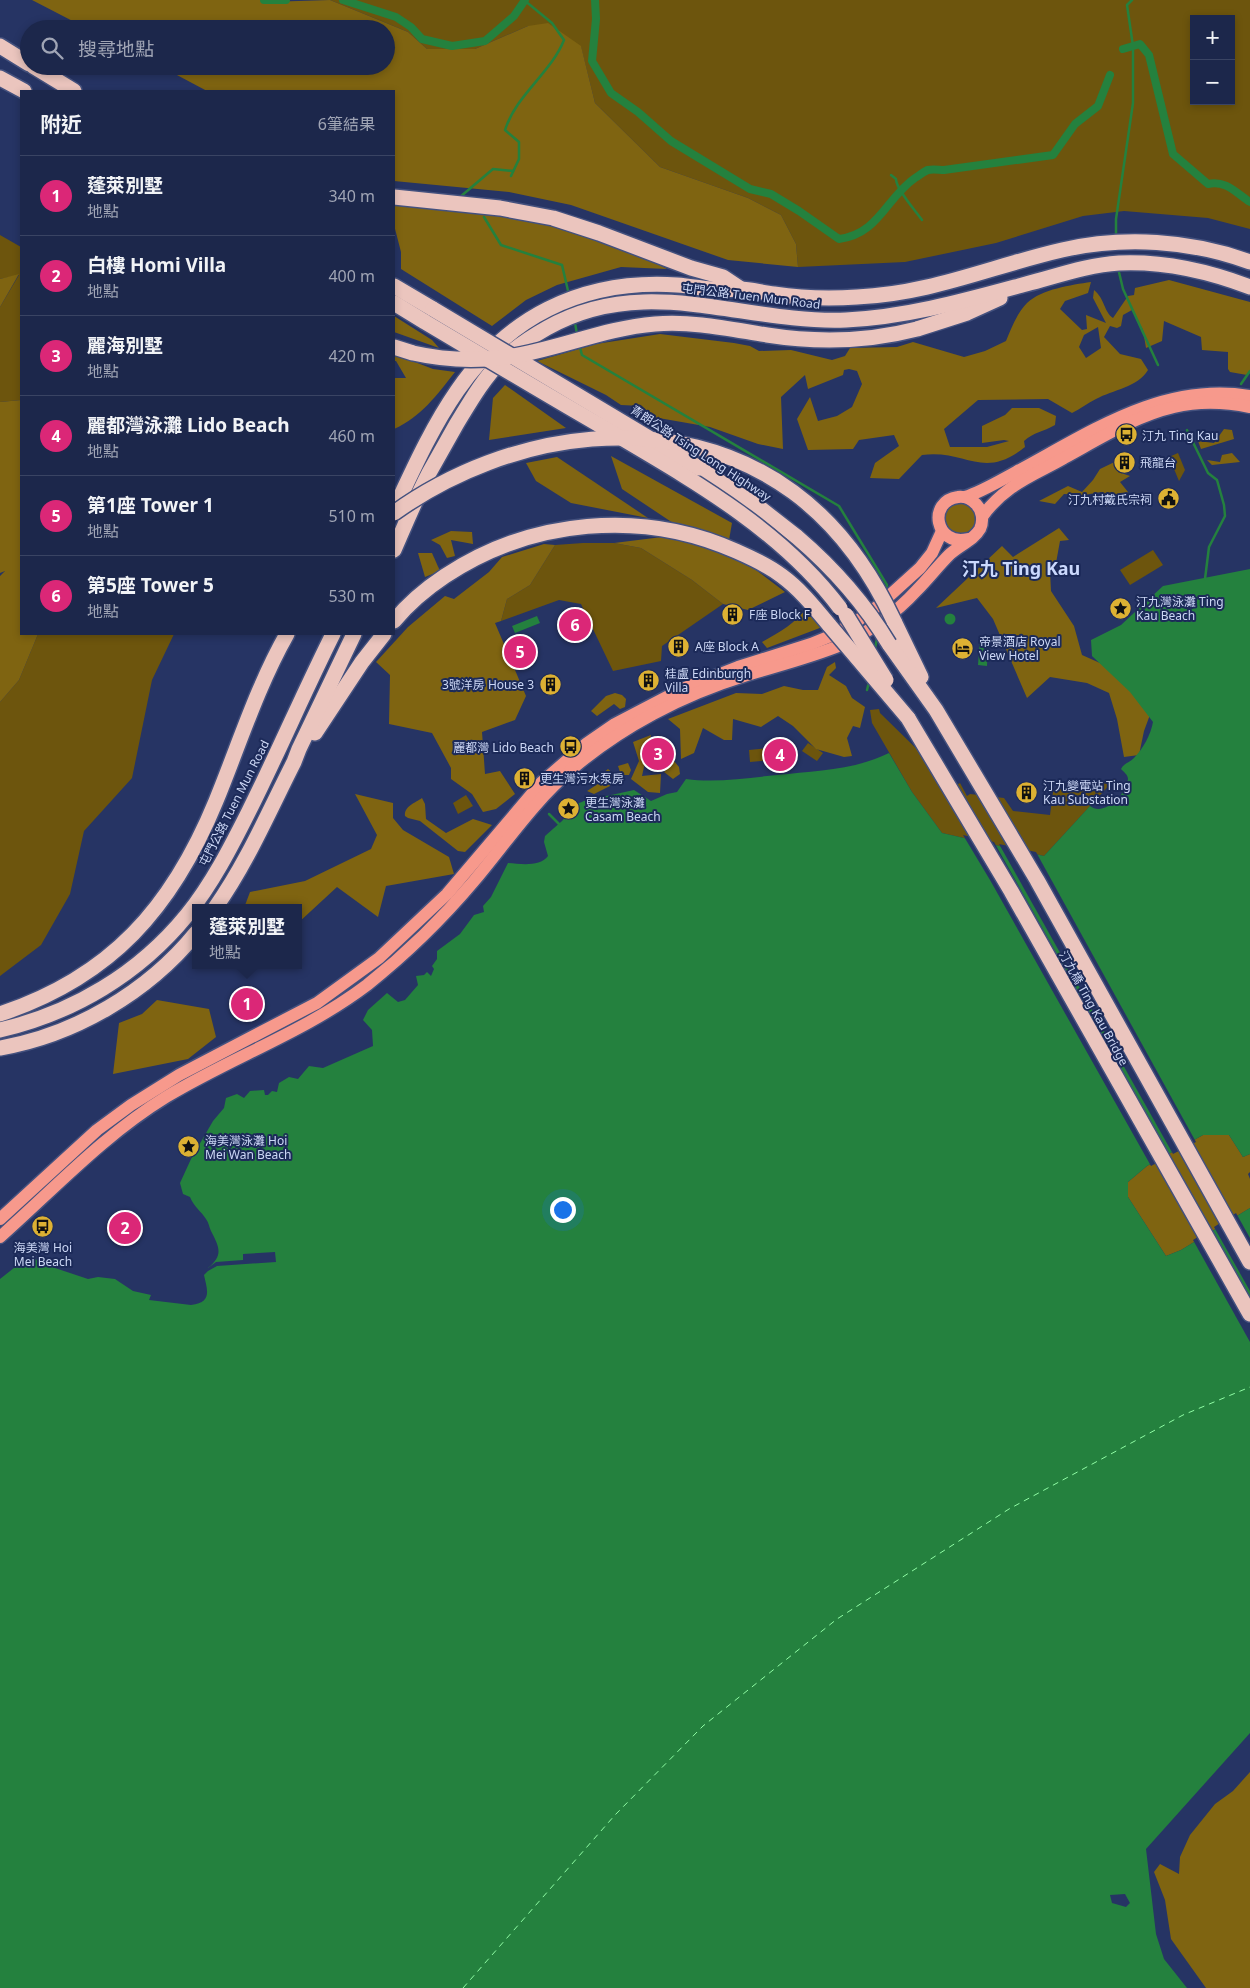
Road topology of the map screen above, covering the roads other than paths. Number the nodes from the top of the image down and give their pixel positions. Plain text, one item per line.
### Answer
1 (0, 46) edge
2 (20, 58) edge
3 (48, 75) edge
4 (0, 78) edge
5 (22, 90) edge
6 (72, 90) edge
7 (395, 197) edge
8 (1250, 262) edge
9 (395, 287) edge
10 (1250, 287) edge
11 (741, 288) junction
12 (990, 298) junction
13 (395, 303) edge
14 (429, 316) junction
15 (395, 347) edge
16 (1250, 396) edge
17 (1250, 407) edge
18 (965, 497) junction
19 (395, 509) edge
20 (395, 510) edge
21 (982, 517) junction
22 (942, 531) junction
23 (968, 539) junction
24 (395, 548) edge
25 (395, 620) edge
26 (286, 635) edge
27 (333, 635) edge
28 (354, 635) edge
29 (383, 635) edge
30 (936, 710) junction
31 (908, 718) junction
32 (294, 762) junction
33 (194, 904) edge
34 (218, 904) edge
35 (192, 907) edge
36 (192, 938) edge
37 (0, 1014) edge
38 (0, 1030) edge
39 (0, 1048) edge
40 (97, 1130) junction
41 (109, 1138) junction
42 (0, 1219) edge
43 (3, 1234) edge
44 (1250, 1262) edge
45 (1250, 1314) edge

1 - 2 highway
3 - 6 highway
4 - 5 highway
7 - 11 highway
8 - 11 highway, 屯門公路 Tuen Mun Road
9 - 14 highway, 青朗公路 Tsing Long Highway
10 - 12 highway
11 - 19 highway, 屯門公路 Tuen Mun Road
12 - 15 highway, bridge
12 - 24 highway, 屯門公路 Tuen Mun Road, bridge
13 - 14 highway, 青朗公路 Tsing Long Highway
14 - 30 highway, 青朗公路 Tsing Long Highway, bridge
14 - 31 highway, 青朗公路 Tsing Long Highway, bridge
16 - 18 main road
17 - 21 main road
18 - 21 main road
18 - 22 main road
20 - 30 highway, bridge
21 - 23 main road
22 - 23 main road
22 - 40 main road, bridge
23 - 41 main road, bridge
25 - 31 highway, bridge
26 - 37 highway
27 - 33 highway, 屯門公路 Tuen Mun Road
28 - 32 highway
29 - 32 highway
30 - 44 highway, 汀九橋 Ting Kau Bridge
31 - 45 highway, 汀九橋 Ting Kau Bridge
32 - 34 highway
35 - 38 highway, 屯門公路 Tuen Mun Road
36 - 39 highway
40 - 41 main road
40 - 42 main road
41 - 43 main road

